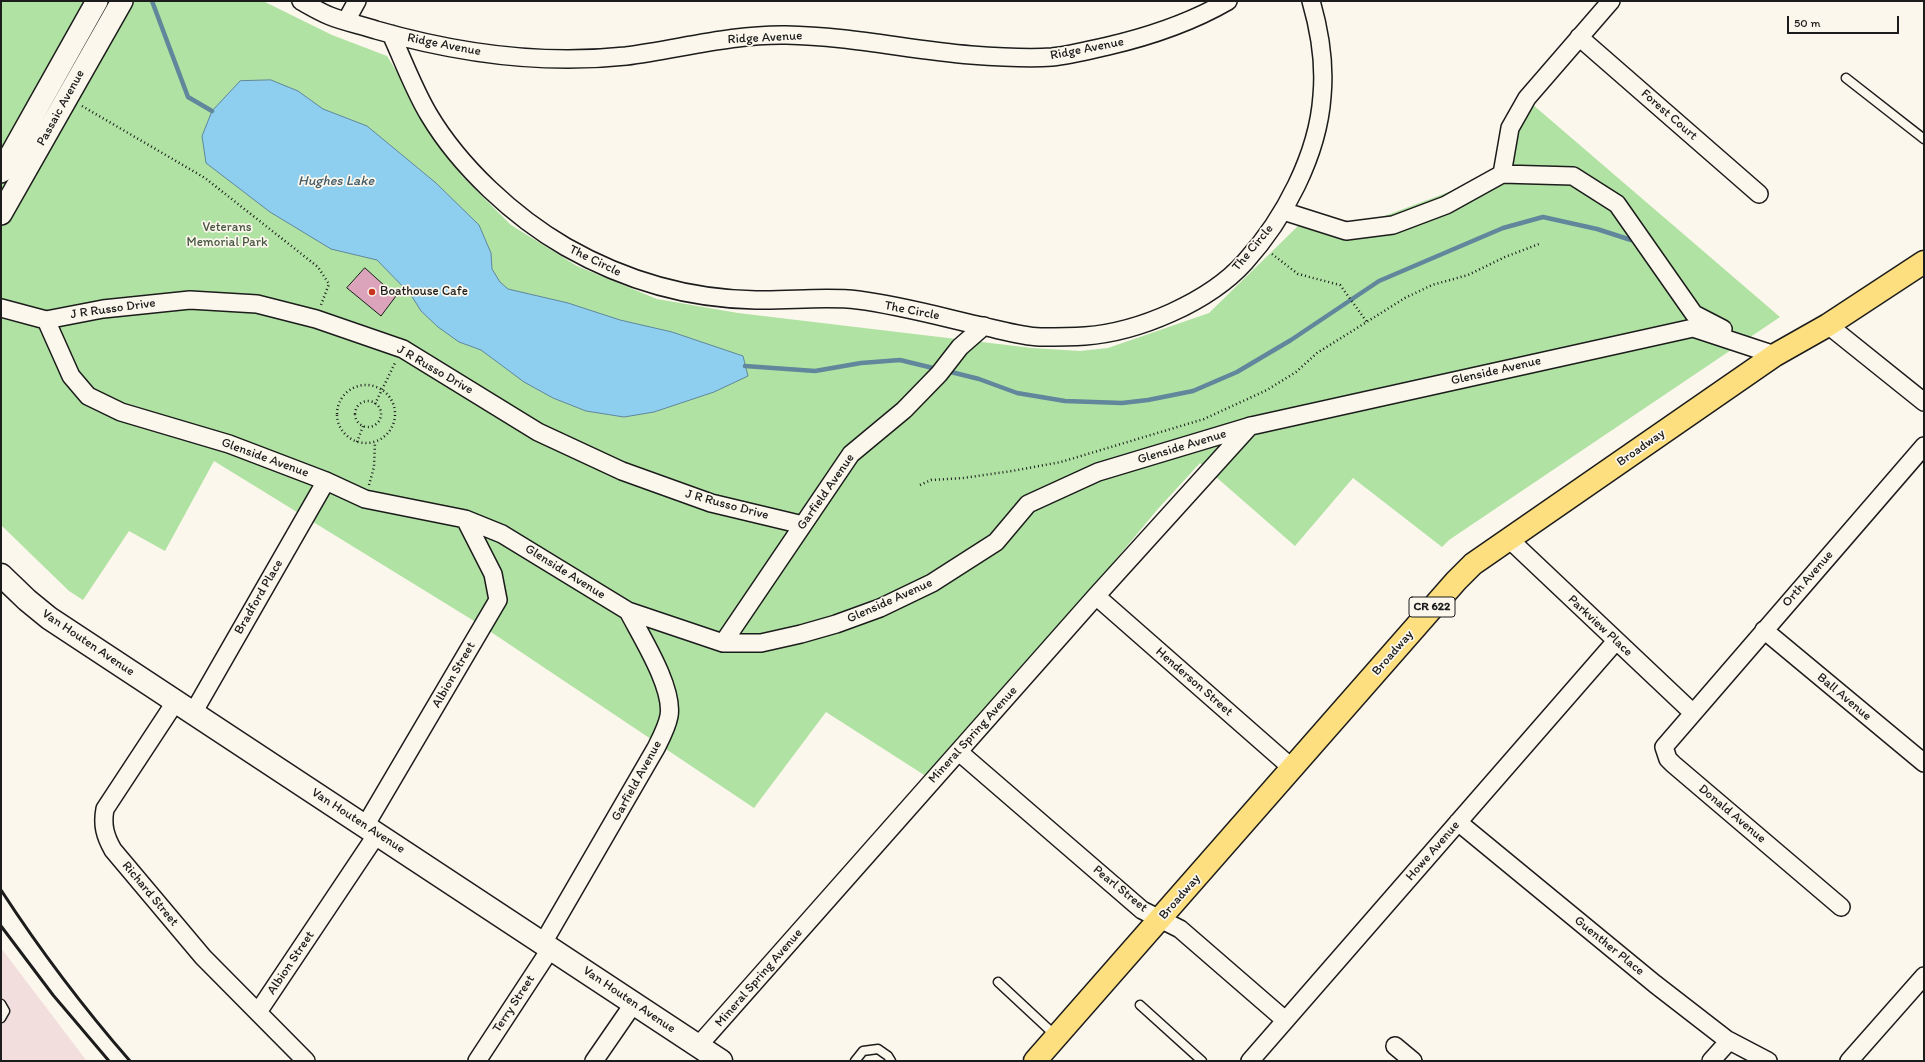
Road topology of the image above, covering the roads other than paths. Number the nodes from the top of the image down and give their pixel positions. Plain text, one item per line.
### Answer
1 (97, 1) edge
2 (122, 1) edge
3 (301, 1) edge
4 (357, 1) edge
5 (1228, 1) edge
6 (1311, 1) edge
7 (1611, 1) edge
8 (346, 21) junction
9 (391, 34) junction
10 (1579, 37) junction
11 (1846, 78) dead end
12 (1924, 139) edge
13 (1, 172) edge
14 (1502, 174) junction
15 (1759, 194) dead end
16 (1283, 211) junction
17 (1, 214) edge
18 (1924, 262) edge
19 (1, 308) edge
20 (46, 320) junction
21 (1828, 325) junction
22 (984, 326) junction
23 (1775, 355) junction
24 (1924, 402) edge
25 (1251, 426) junction
26 (1924, 446) edge
27 (326, 481) junction
28 (465, 519) junction
29 (802, 525) junction
30 (1509, 539) junction
31 (1, 575) edge
32 (1096, 596) junction
33 (628, 611) junction
34 (1764, 630) junction
35 (1616, 640) junction
36 (723, 643) junction
37 (184, 707) junction
38 (1692, 712) junction
39 (958, 752) junction
40 (1924, 763) edge
41 (1292, 768) junction
42 (1458, 822) junction
43 (371, 830) junction
44 (1841, 907) dead end
45 (1161, 919) junction
46 (547, 945) junction
47 (1924, 976) edge
48 (998, 982) dead end
49 (634, 1003) junction
50 (1, 1004) edge
51 (1140, 1005) dead end
52 (258, 1012) junction
53 (1, 1018) edge
54 (1285, 1020) junction
55 (1057, 1036) junction
56 (1729, 1040) junction
57 (698, 1046) junction
58 (1395, 1046) dead end
59 (306, 1061) edge
60 (477, 1061) edge
61 (594, 1061) edge
62 (721, 1061) edge
63 (855, 1061) edge
64 (891, 1061) edge
65 (1035, 1061) edge
66 (1202, 1061) edge
67 (1250, 1061) edge
68 (1413, 1061) edge
69 (1711, 1061) edge
70 (1768, 1061) edge
71 (1849, 1061) edge

1 - 13 street, Passaic Avenue
2 - 17 street, Passaic Avenue
3 - 8 street, Ridge Avenue
4 - 8 street
5 - 9 street, Ridge Avenue
6 - 16 street, The Circle
7 - 10 street
8 - 9 street, Ridge Avenue
9 - 22 street, The Circle
10 - 14 street
10 - 15 street, Forest Court
11 - 12 lane
14 - 16 street
14 - 23 street
16 - 22 street, The Circle
18 - 21 main road, Broadway / CR 622
19 - 20 street, J R Russo Drive
20 - 27 street, Glenside Avenue
20 - 29 street, J R Russo Drive
21 - 23 main road, Broadway / CR 622
21 - 24 street
22 - 29 street, Garfield Avenue
23 - 25 street, Glenside Avenue
23 - 30 main road, Broadway / CR 622
25 - 32 street, Mineral Spring Avenue
25 - 36 street, Glenside Avenue
26 - 34 street, Orth Avenue
27 - 28 street, Glenside Avenue
27 - 37 street, Bradford Place
28 - 33 street, Glenside Avenue
28 - 43 street, Albion Street
29 - 36 street, Garfield Avenue
30 - 35 street, Parkview Place
30 - 41 main road, Broadway / CR 622
31 - 37 main road, Van Houten Avenue
32 - 39 street, Mineral Spring Avenue
32 - 41 street, Henderson Street
33 - 36 street, Glenside Avenue
33 - 46 street, Garfield Avenue
34 - 38 street, Orth Avenue
34 - 40 street, Ball Avenue
35 - 38 street, Parkview Place
35 - 42 street, Howe Avenue
37 - 43 main road, Van Houten Avenue
37 - 52 street, Richard Street
38 - 44 street, Donald Avenue
39 - 45 street, Pearl Street
39 - 57 street, Mineral Spring Avenue
41 - 45 main road, Broadway / CR 622
42 - 54 street, Howe Avenue
42 - 56 street, Guenther Place
43 - 46 main road, Van Houten Avenue
43 - 52 street, Albion Street
45 - 54 street, Pearl Street
45 - 55 main road, Broadway / CR 622
46 - 49 main road, Van Houten Avenue
46 - 60 street, Terry Street
47 - 71 street
48 - 55 lane
49 - 57 main road, Van Houten Avenue
49 - 61 street
50 - 53 lane
51 - 66 lane
52 - 59 street, Richard Street
54 - 67 street, Howe Avenue
55 - 65 main road, Broadway / CR 622
56 - 69 street
56 - 70 street, Guenther Place
57 - 62 main road, Van Houten Avenue
58 - 68 street
63 - 64 lane

